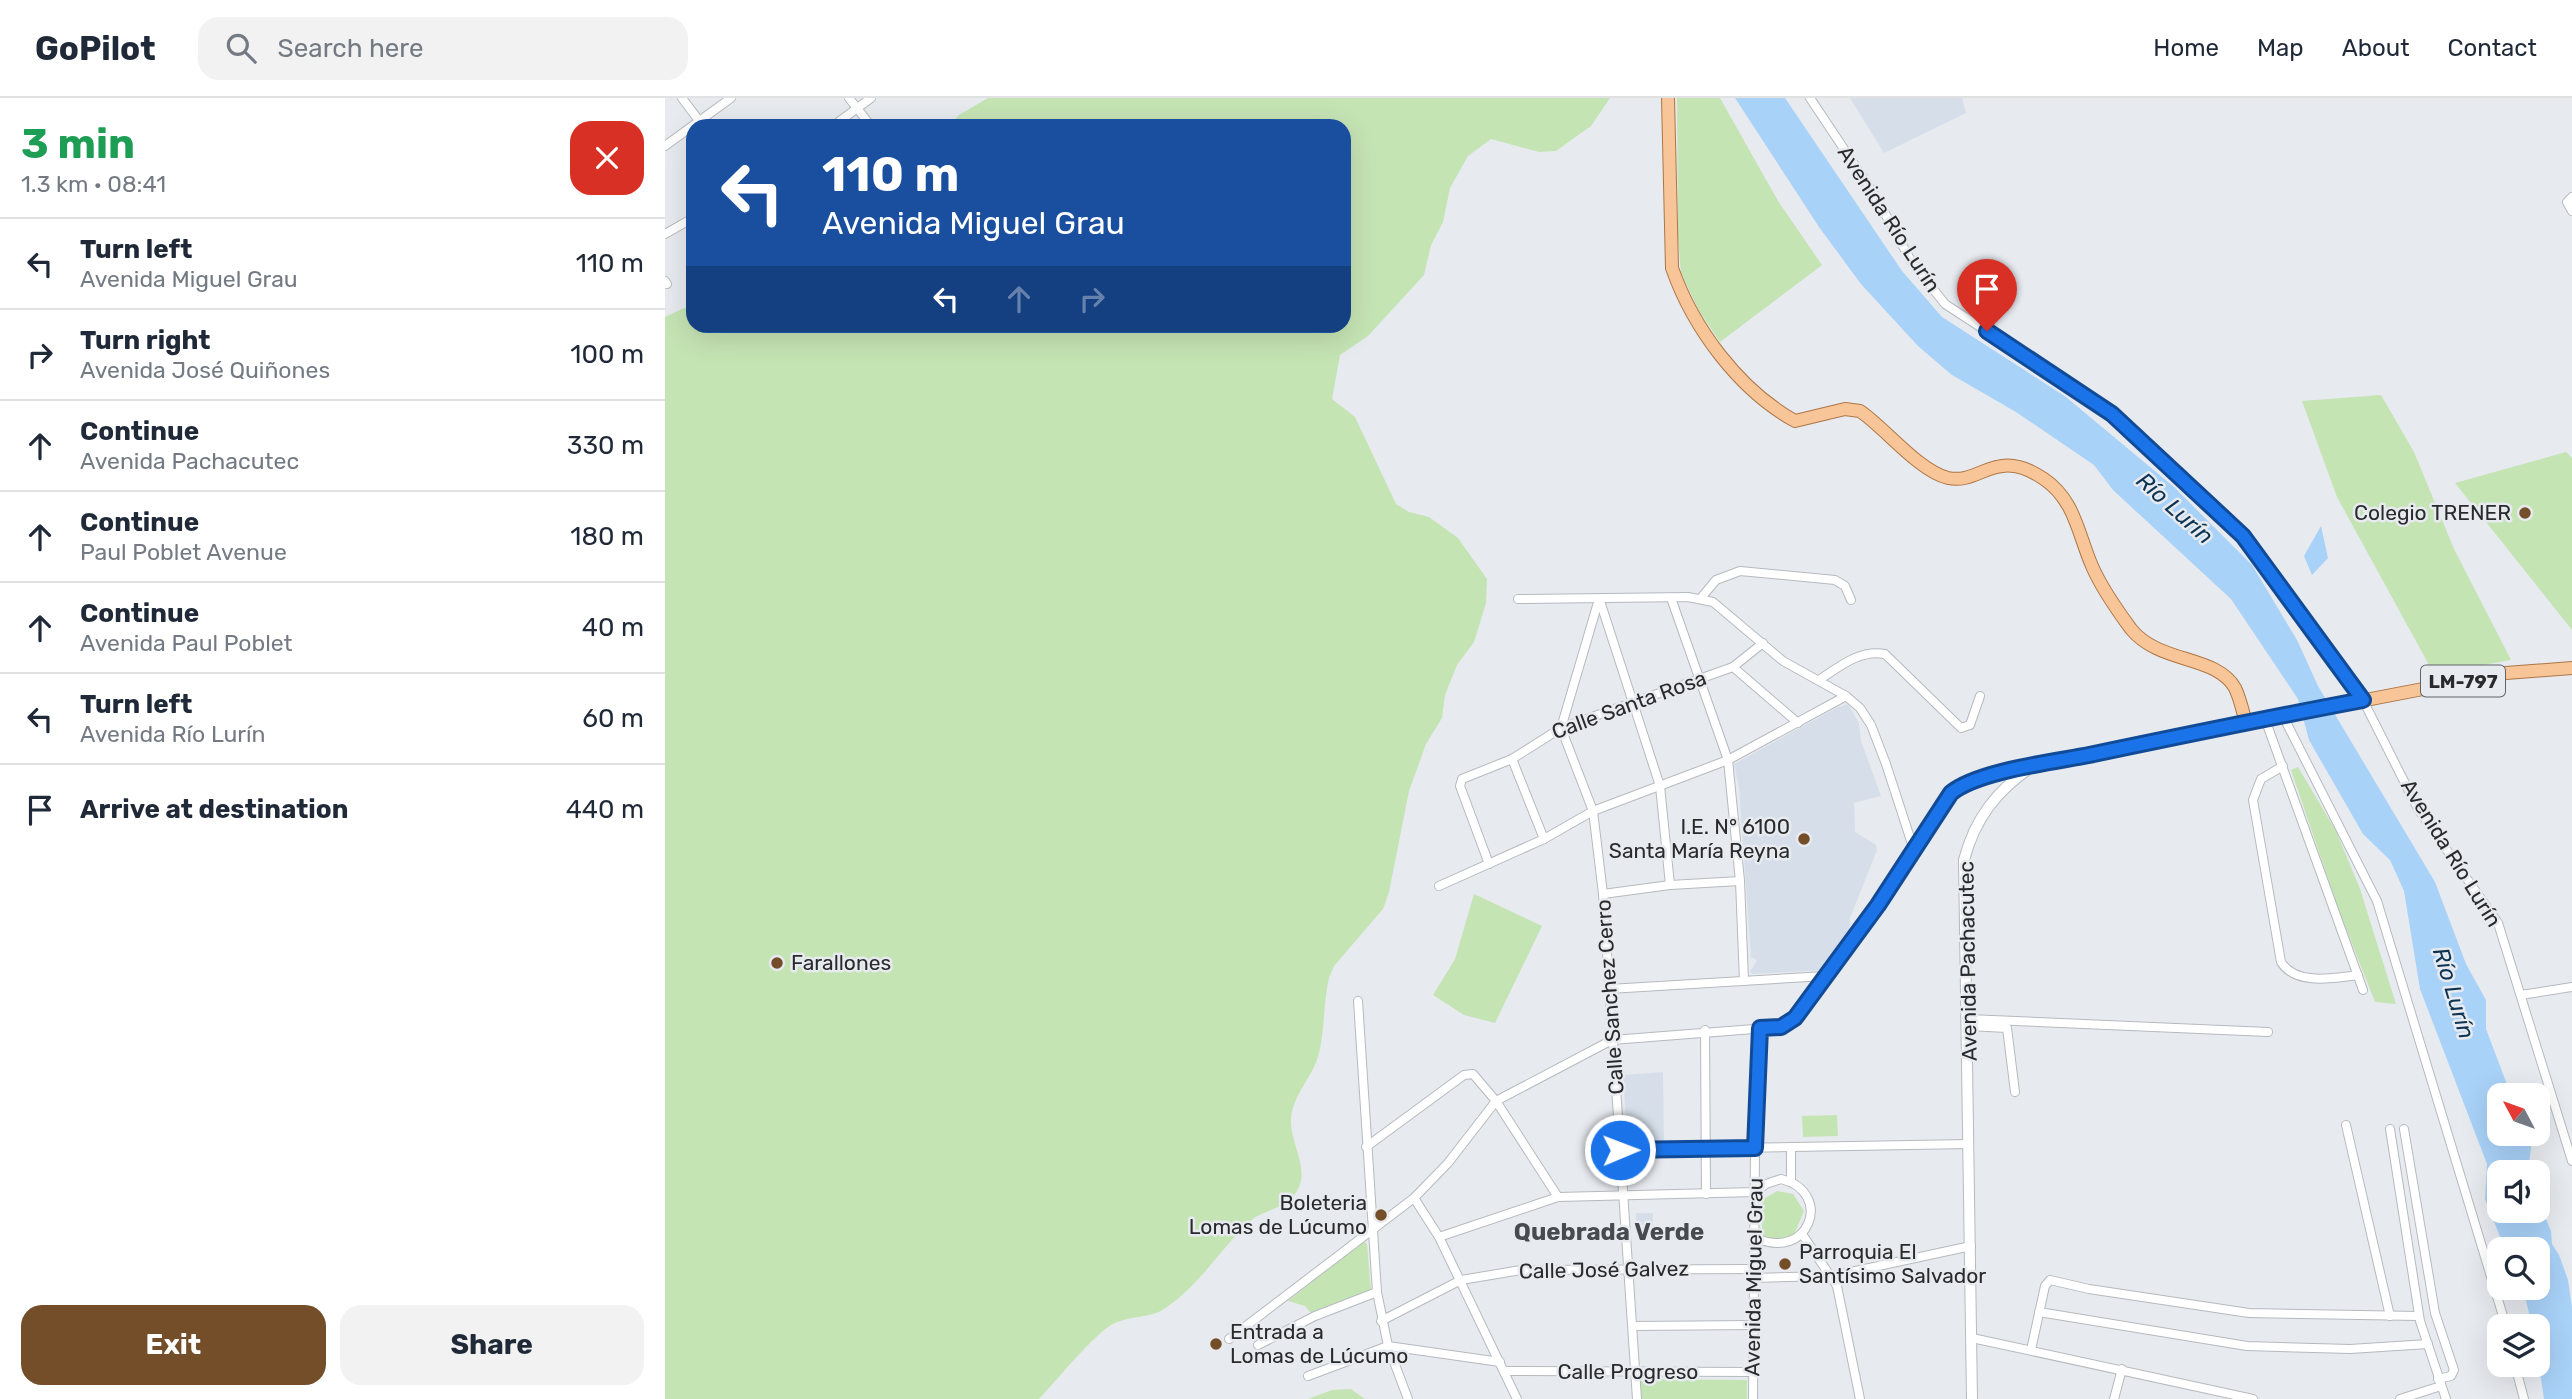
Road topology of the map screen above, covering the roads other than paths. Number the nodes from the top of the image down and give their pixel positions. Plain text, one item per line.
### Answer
1 (682, 98) edge
2 (731, 98) edge
3 (849, 98) edge
4 (871, 98) edge
5 (1668, 98) edge
6 (1810, 98) edge
7 (857, 108) junction
8 (698, 119) edge
9 (706, 119) edge
10 (842, 119) edge
11 (866, 119) edge
12 (686, 133) edge
13 (665, 146) edge
14 (2572, 197) edge
15 (2572, 211) edge
16 (686, 222) edge
17 (665, 234) edge
18 (1671, 598) junction
19 (1701, 598) junction
20 (1518, 599) dead end
21 (1599, 599) junction
22 (1851, 600) dead end
23 (1763, 643) junction
24 (1733, 667) junction
25 (2572, 668) edge
26 (1699, 679) junction
27 (1819, 680) junction
28 (1846, 696) junction
29 (1980, 696) dead end
30 (2358, 701) junction
31 (1633, 702) junction
32 (2287, 715) junction
33 (2265, 719) junction
34 (1798, 723) junction
35 (2246, 723) junction
36 (1561, 728) junction
37 (1512, 759) junction
38 (1728, 760) junction
39 (2033, 766) junction
40 (2283, 766) junction
41 (1660, 786) junction
42 (1593, 811) junction
43 (1544, 839) junction
44 (1914, 850) junction
45 (1489, 864) junction
46 (1740, 881) junction
47 (1670, 885) junction
48 (1439, 886) dead end
49 (1603, 894) junction
50 (2358, 975) junction
51 (1825, 976) junction
52 (1744, 981) junction
53 (2572, 986) edge
54 (1609, 989) junction
55 (2363, 990) dead end
56 (2521, 995) junction
57 (1358, 1001) dead end
58 (1968, 1023) junction
59 (1760, 1028) junction
60 (1705, 1030) junction
61 (2268, 1032) dead end
62 (1612, 1040) junction
63 (2015, 1092) dead end
64 (1496, 1101) junction
65 (2346, 1125) dead end
66 (2390, 1129) dead end
67 (2405, 1129) dead end
68 (1969, 1144) junction
69 (1366, 1147) junction
70 (1755, 1148) junction
71 (1705, 1149) junction
72 (1791, 1149) junction
73 (1620, 1150) junction
74 (2572, 1161) edge
75 (1791, 1181) junction
76 (1755, 1192) junction
77 (1623, 1194) junction
78 (1706, 1194) junction
79 (1558, 1197) junction
80 (1414, 1199) junction
81 (1373, 1231) junction
82 (1802, 1234) junction
83 (1439, 1237) junction
84 (1754, 1237) junction
85 (1971, 1246) junction
86 (1628, 1269) junction
87 (1753, 1274) junction
88 (1832, 1276) junction
89 (1461, 1280) junction
90 (1377, 1292) junction
91 (2039, 1312) junction
92 (2502, 1314) edge
93 (2390, 1316) junction
94 (2420, 1316) junction
95 (1381, 1321) junction
96 (1753, 1325) junction
97 (1633, 1326) junction
98 (1972, 1338) junction
99 (1229, 1339) dead end
100 (2428, 1344) junction
101 (1258, 1345) dead end
102 (1388, 1346) junction
103 (2031, 1350) junction
104 (1500, 1362) junction
105 (2122, 1369) junction
106 (1504, 1371) junction
107 (1637, 1371) junction
108 (1752, 1372) junction
109 (1308, 1376) dead end
110 (2518, 1377) edge
111 (2439, 1383) junction
112 (1408, 1399) edge
113 (1517, 1399) edge
114 (1637, 1399) edge
115 (1753, 1399) edge
116 (1860, 1399) edge
117 (1972, 1399) edge
118 (2114, 1399) edge
119 (2253, 1399) edge
120 (2400, 1399) edge
121 (2446, 1399) edge
122 (2524, 1399) edge

1 - 8 street
2 - 9 street
3 - 7 street
4 - 7 street
5 - 35 main road
6 - 30 street, Avenida Río Lurín
7 - 10 street
7 - 11 street
12 - 13 street
14 - 15 street
16 - 17 street
18 - 19 street
18 - 21 street
18 - 26 street
19 - 22 street
19 - 23 street
20 - 21 street
21 - 31 street
21 - 36 street
23 - 24 street, Calle Santa Rosa
23 - 27 street
24 - 26 street, Calle Santa Rosa
24 - 34 street
25 - 30 main road, LM-797
26 - 31 street, Calle Santa Rosa
26 - 38 street
27 - 28 street
27 - 29 street
28 - 34 street
28 - 44 street
30 - 32 main road, LM-797
30 - 56 street, Avenida Río Lurín
31 - 36 street, Calle Santa Rosa
31 - 41 street
32 - 33 main road, LM-797
32 - 92 street
33 - 35 main road, LM-797
33 - 40 street
34 - 38 street
35 - 39 main road, Avenida Pachacutec / LM-797
36 - 37 street, Calle Santa Rosa
36 - 42 street, Calle Sanchez Cerro
37 - 43 street
37 - 45 street, Calle Santa Rosa
38 - 41 street
38 - 46 street
39 - 44 street
39 - 58 main road, Avenida Pachacutec / LM-797
40 - 50 street
40 - 50 street
41 - 42 street
41 - 47 street
42 - 43 street
42 - 49 street, Calle Sanchez Cerro
43 - 45 street
44 - 51 street
45 - 48 street
46 - 47 street
46 - 52 street
47 - 49 street
49 - 54 street, Calle Sanchez Cerro
50 - 55 street
51 - 52 street
51 - 59 street
52 - 54 street
53 - 56 street
54 - 62 street, Calle Sanchez Cerro
56 - 74 street, Avenida Río Lurín
57 - 69 street
58 - 61 street
58 - 63 street
58 - 68 main road, Avenida Pachacutec / LM-797
59 - 60 street
59 - 70 street, Avenida Miguel Grau
60 - 62 street
60 - 71 street
62 - 64 street
62 - 73 street, Calle Sanchez Cerro
64 - 69 street
64 - 79 street
64 - 80 street
65 - 93 street
66 - 94 street
67 - 111 street
68 - 72 street
68 - 85 main road, Avenida Pachacutec / LM-797
69 - 81 street
70 - 71 street
70 - 72 street
70 - 76 street, Avenida Miguel Grau
71 - 73 street
71 - 78 street
72 - 75 street
73 - 77 street, Calle Sanchez Cerro
75 - 76 street
75 - 82 street
76 - 78 street
76 - 84 street, Avenida Miguel Grau
77 - 78 street
77 - 79 street
77 - 86 street, Calle Sanchez Cerro
79 - 83 street
80 - 81 street
80 - 83 street
81 - 90 street
81 - 99 street
82 - 84 street
82 - 88 street
83 - 89 street
84 - 87 street, Avenida Miguel Grau
85 - 88 street, Calle José Galvez
85 - 98 main road, Avenida Pachacutec / LM-797
86 - 87 street, Calle José Galvez
86 - 89 street, Calle José Galvez
86 - 97 street, Calle Sanchez Cerro
87 - 88 street, Calle José Galvez
87 - 96 street, Avenida Miguel Grau
88 - 116 street
89 - 95 street, Calle José Galvez
89 - 104 street
90 - 95 street
90 - 101 street
91 - 93 street
91 - 100 street
91 - 103 street
93 - 94 street
94 - 100 street
95 - 102 street
96 - 97 street
96 - 108 street, Avenida Miguel Grau
97 - 107 street, Calle Sanchez Cerro
98 - 103 street
98 - 117 main road, Avenida Pachacutec / LM-797
100 - 111 street
102 - 104 street
102 - 109 street
102 - 112 street
103 - 105 street
104 - 106 street
105 - 118 street
105 - 119 street
106 - 107 street, Calle Progreso
106 - 113 street
107 - 108 street, Calle Progreso
107 - 114 street, Calle Sanchez Cerro
108 - 115 street, Avenida Miguel Grau
110 - 122 street
111 - 120 street
111 - 121 street

